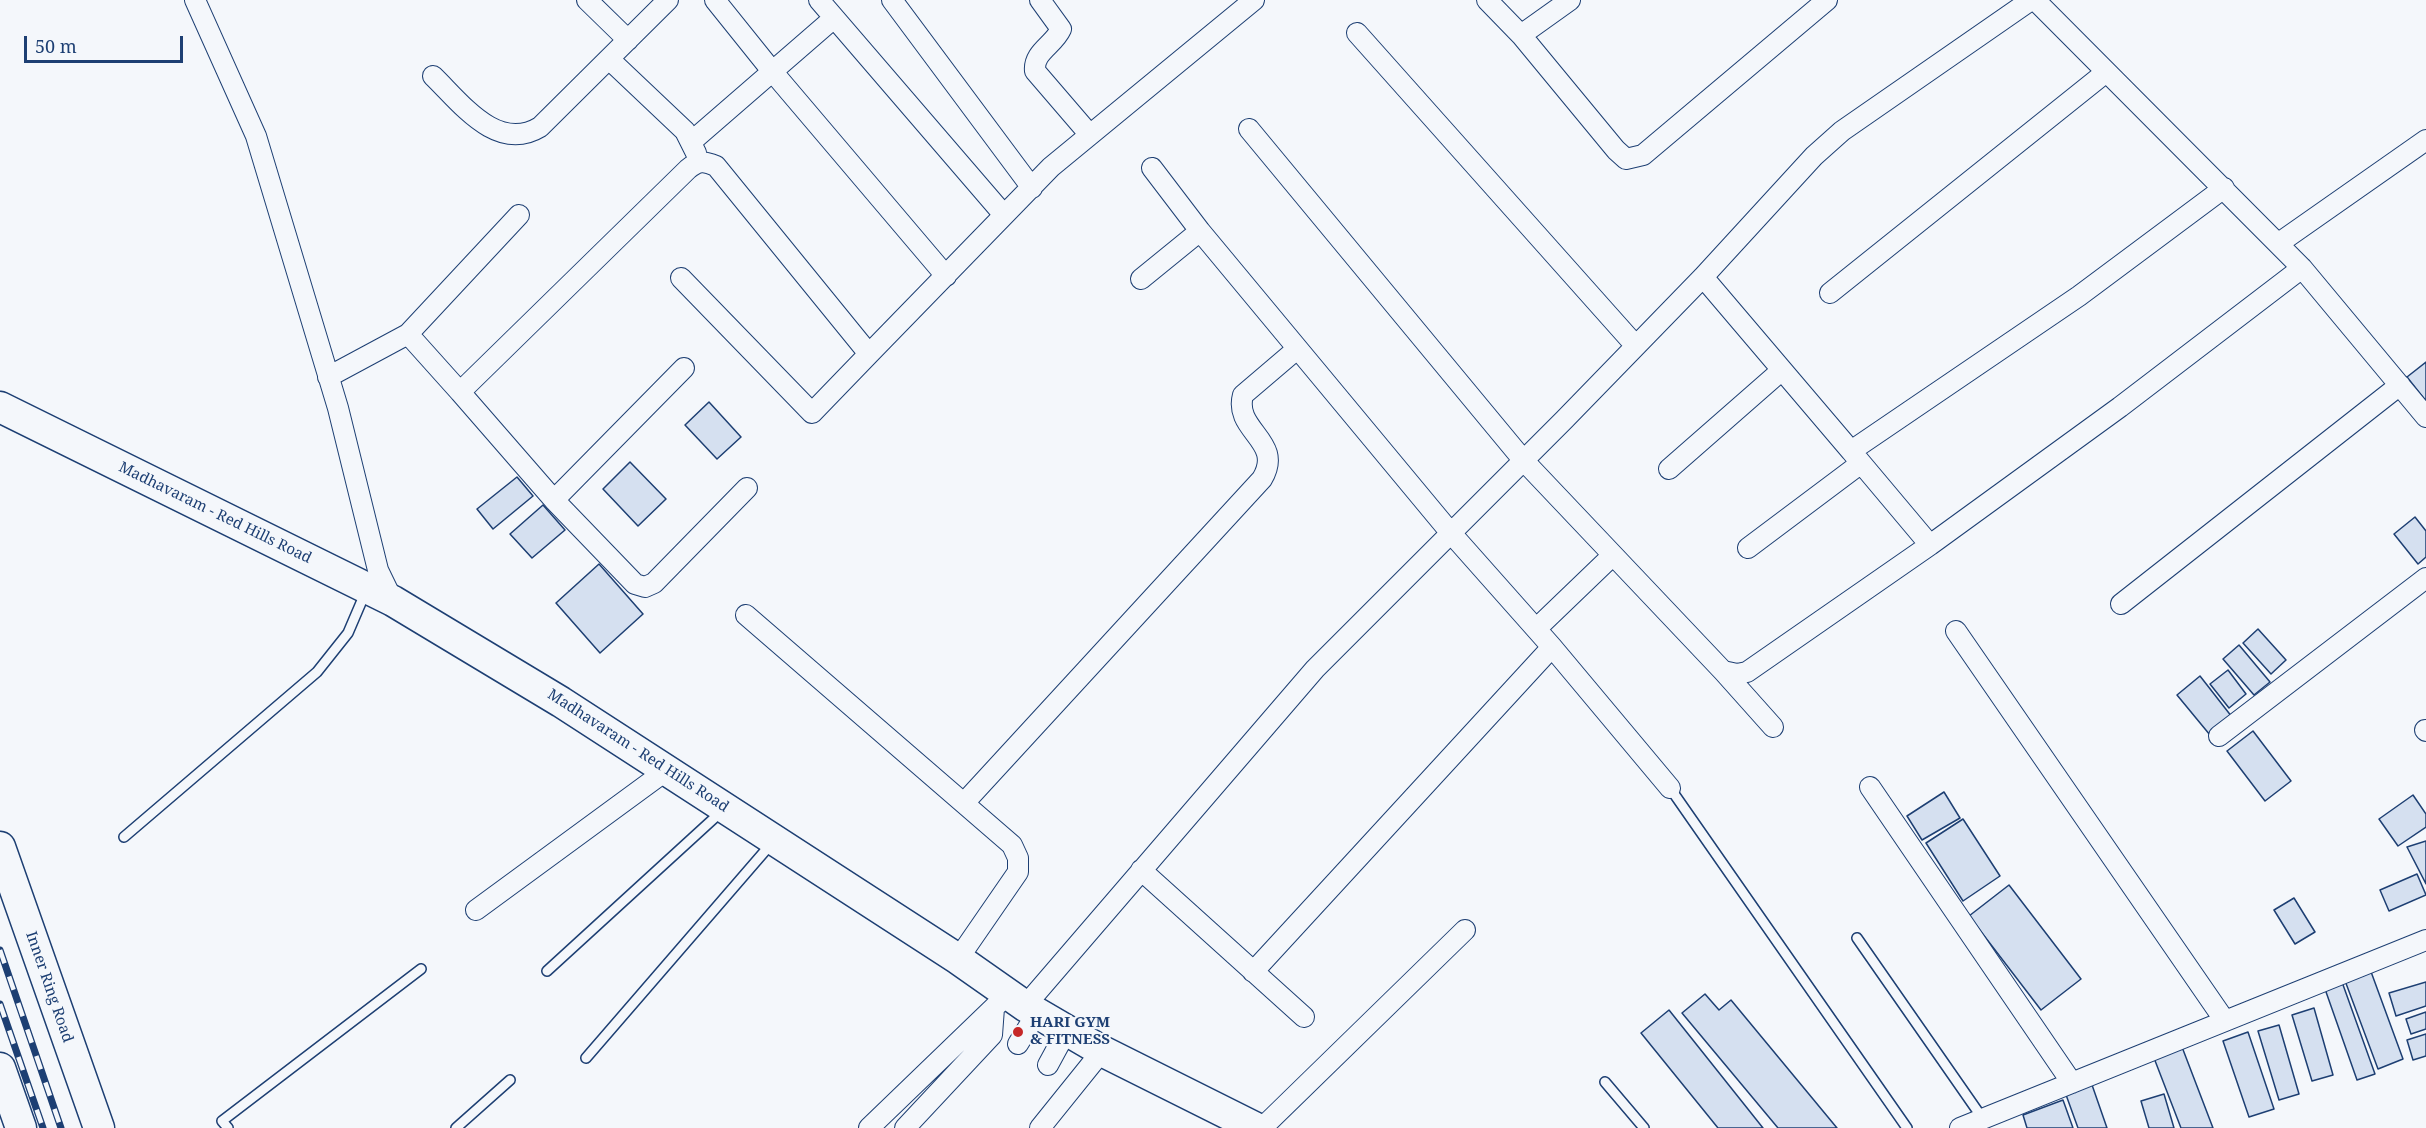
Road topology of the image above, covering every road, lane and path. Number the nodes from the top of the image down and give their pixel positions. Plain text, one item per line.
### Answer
1 (195, 0) edge
2 (586, 0) edge
3 (668, 0) edge
4 (715, 0) edge
5 (819, 0) edge
6 (892, 0) edge
7 (1040, 0) edge
8 (1254, 0) edge
9 (1487, 0) edge
10 (1570, 0) edge
11 (1827, 0) edge
12 (2033, 0) edge
13 (834, 18) junction
14 (1357, 33) dead end
15 (1521, 35) junction
16 (628, 40) junction
17 (609, 59) junction
18 (772, 72) junction
19 (2105, 73) junction
20 (433, 76) dead end
21 (1249, 129) dead end
22 (1090, 135) junction
23 (2426, 140) edge
24 (691, 142) junction
25 (696, 162) junction
26 (1152, 168) dead end
27 (1032, 188) junction
28 (2224, 188) junction
29 (519, 215) dead end
30 (1004, 215) junction
31 (1200, 231) junction
32 (2279, 243) junction
33 (2302, 268) junction
34 (946, 276) junction
35 (1703, 277) junction
36 (681, 278) dead end
37 (1141, 279) dead end
38 (1830, 293) dead end
39 (408, 334) junction
40 (1635, 345) junction
41 (1297, 349) junction
42 (869, 354) junction
43 (684, 368) dead end
44 (1782, 370) junction
45 (328, 377) junction
46 (2400, 385) junction
47 (460, 392) junction
48 (0, 407) edge
49 (2426, 417) edge
50 (1856, 458) junction
51 (1524, 461) junction
52 (1669, 469) dead end
53 (747, 488) dead end
54 (554, 500) junction
55 (1450, 532) junction
56 (1930, 545) junction
57 (1749, 548) dead end
58 (1613, 555) junction
59 (2426, 578) edge
60 (366, 588) junction
61 (393, 602) junction
62 (2121, 604) dead end
63 (746, 615) dead end
64 (1536, 629) junction
65 (1956, 631) dead end
66 (1552, 647) junction
67 (1723, 671) junction
68 (1773, 727) dead end
69 (2219, 736) dead end
70 (667, 770) junction
71 (1870, 787) dead end
72 (1670, 788) joint
73 (964, 803) junction
74 (726, 808) junction
75 (123, 837) dead end
76 (774, 840) junction
77 (0, 847) edge
78 (1141, 870) junction
79 (476, 910) dead end
80 (1465, 930) dead end
81 (1857, 938) dead end
82 (2426, 940) edge
83 (958, 959) junction
84 (421, 969) dead end
85 (547, 971) dead end
86 (1253, 972) junction
87 (1016, 1005) junction
88 (1304, 1017) dead end
89 (2225, 1021) junction
90 (1067, 1030) junction
91 (1018, 1044) dead end
92 (1102, 1051) junction
93 (586, 1058) dead end
94 (1048, 1065) dead end
95 (0, 1068) edge
96 (510, 1080) dead end
97 (1605, 1082) dead end
98 (2072, 1083) junction
99 (1983, 1119) junction
100 (21, 1128) edge
101 (99, 1128) edge
102 (228, 1128) edge
103 (456, 1128) edge
104 (869, 1128) edge
105 (905, 1128) edge
106 (1040, 1128) edge
107 (1257, 1128) edge
108 (1262, 1128) edge
109 (1644, 1128) edge
110 (1907, 1128) edge
111 (1960, 1128) edge

1 - 45 street
2 - 16 street
3 - 16 street
4 - 18 street
5 - 13 street
6 - 27 street
7 - 22 street
8 - 22 street
9 - 15 street
10 - 15 street
11 - 15 street
12 - 19 street
12 - 35 street
13 - 18 street
13 - 30 street
14 - 40 street
16 - 17 street
17 - 20 street
17 - 24 street
18 - 24 street
18 - 34 street
19 - 28 street
19 - 38 street
21 - 51 street
22 - 27 street
23 - 32 street
24 - 25 street
25 - 42 street
25 - 47 street
26 - 31 street
27 - 30 street
28 - 32 street
28 - 50 street
29 - 39 street
30 - 34 street
31 - 37 street
31 - 41 street
32 - 33 street
33 - 46 street
33 - 56 street
34 - 42 street
35 - 40 street
35 - 44 street
36 - 42 street
39 - 45 street
39 - 47 street
40 - 51 street
41 - 55 street
41 - 73 street
43 - 54 street
44 - 50 street
44 - 52 street
45 - 61 street
46 - 49 street
46 - 62 street
47 - 54 street
48 - 60 main road, Madhavaram - Red Hills Road
50 - 56 street
50 - 57 street
51 - 55 street
51 - 58 street
53 - 54 street
55 - 64 street
55 - 78 street
56 - 67 street
58 - 64 street
58 - 67 street
59 - 69 street
60 - 61 main road, Madhavaram - Red Hills Road
60 - 75 lane
61 - 70 main road, Madhavaram - Red Hills Road
63 - 73 street
64 - 66 street
65 - 89 street
66 - 72 street
66 - 86 street
67 - 68 street
70 - 74 main road, Madhavaram - Red Hills Road
70 - 79 street
71 - 98 street
72 - 110 lane
73 - 83 street
74 - 76 main road, Madhavaram - Red Hills Road
74 - 85 lane
76 - 83 main road, Madhavaram - Red Hills Road
76 - 93 lane
77 - 101 main road, Inner Ring Road
78 - 86 street
78 - 87 street
80 - 108 street
81 - 99 lane
82 - 89 street
83 - 87 main road, Madhavaram - Red Hills Road
84 - 102 lane
86 - 88 street
87 - 90 main road, Madhavaram - Red Hills Road
87 - 91 street
87 - 104 street
87 - 105 street
89 - 98 street
90 - 92 main road, Madhavaram - Red Hills Road
90 - 94 street
92 - 106 street
92 - 107 main road, Madhavaram - Red Hills Road
95 - 100 main road
96 - 103 lane
97 - 109 lane
98 - 99 street
99 - 111 street

